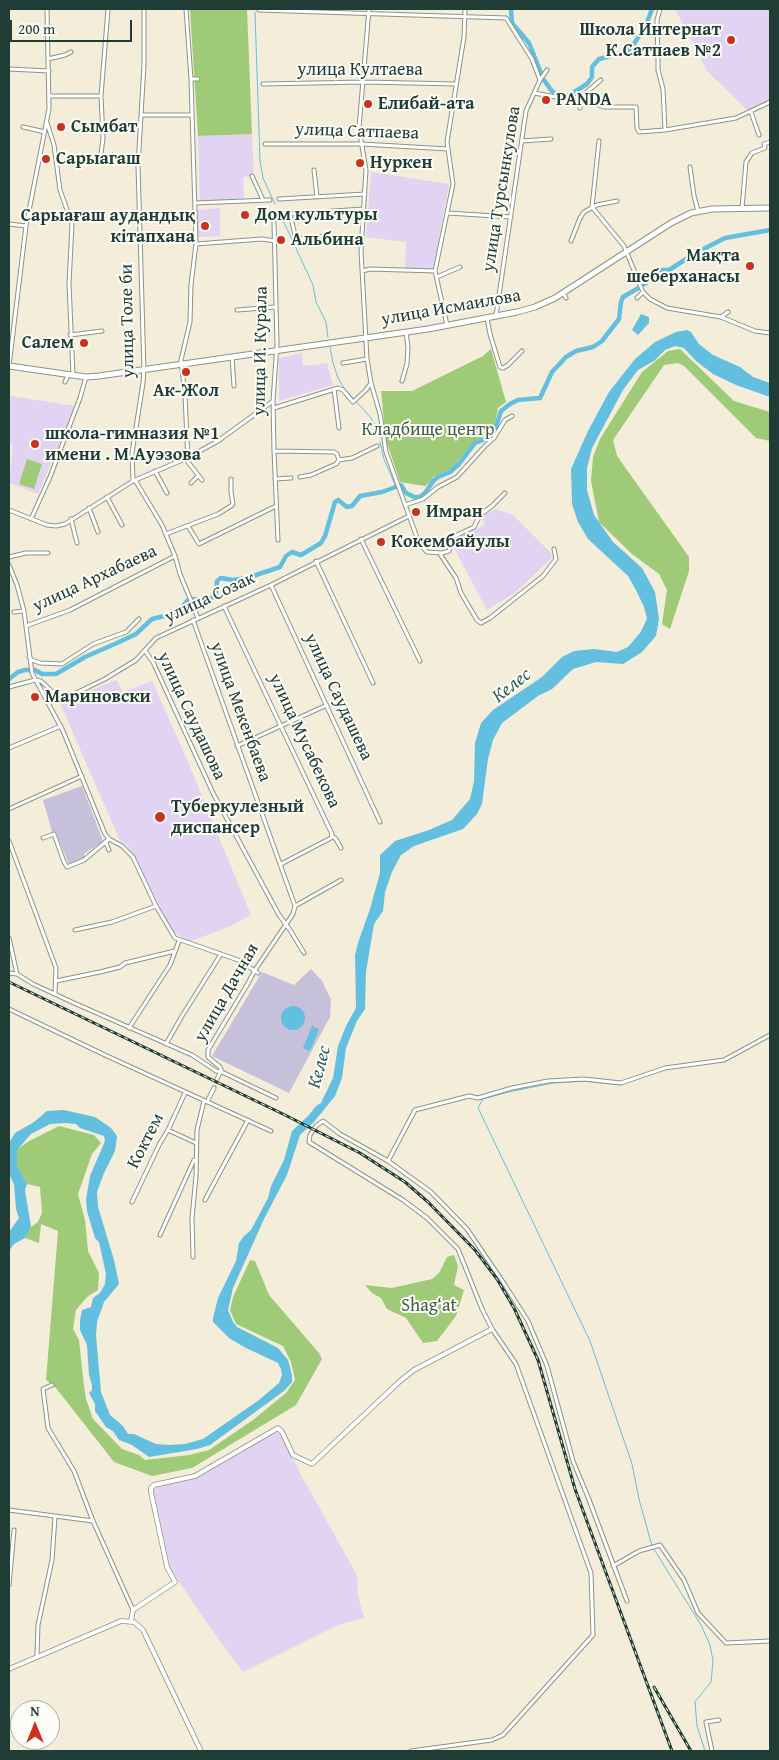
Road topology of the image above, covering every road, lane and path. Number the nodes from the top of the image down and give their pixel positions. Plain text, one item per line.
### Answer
1 (47, 9) edge
2 (108, 9) edge
3 (144, 9) edge
4 (186, 9) edge
5 (369, 9) edge
6 (465, 9) edge
7 (660, 9) edge
8 (259, 10) edge
9 (368, 15) junction
10 (465, 17) junction
11 (71, 52) dead end
12 (48, 59) junction
13 (9, 70) edge
14 (547, 70) dead end
15 (49, 71) junction
16 (191, 79) junction
17 (198, 79) dead end
18 (540, 80) junction
19 (601, 80) dead end
20 (364, 82) junction
21 (263, 84) dead end
22 (456, 84) junction
23 (534, 93) junction
24 (50, 96) junction
25 (101, 96) junction
26 (582, 96) junction
27 (770, 102) edge
28 (580, 108) dead end
29 (751, 112) junction
30 (142, 115) junction
31 (192, 115) junction
32 (47, 122) junction
33 (23, 127) dead end
34 (665, 130) junction
35 (45, 132) junction
36 (758, 135) dead end
37 (551, 139) dead end
38 (522, 141) junction
39 (599, 141) dead end
40 (770, 142) edge
41 (265, 144) dead end
42 (362, 144) junction
43 (448, 149) junction
44 (100, 162) dead end
45 (690, 167) dead end
46 (314, 170) dead end
47 (252, 176) dead end
48 (365, 194) junction
49 (317, 197) junction
50 (279, 199) dead end
51 (262, 200) junction
52 (270, 200) dead end
53 (617, 201) dead end
54 (195, 203) junction
55 (592, 207) junction
56 (742, 208) junction
57 (770, 208) edge
58 (364, 209) junction
59 (698, 211) junction
60 (448, 213) junction
61 (511, 217) junction
62 (274, 223) dead end
63 (9, 224) edge
64 (26, 226) junction
65 (326, 236) dead end
66 (275, 241) junction
67 (571, 241) dead end
68 (196, 244) junction
69 (626, 252) junction
70 (460, 267) dead end
71 (362, 271) junction
72 (435, 271) junction
73 (438, 277) junction
74 (643, 292) junction
75 (637, 298) dead end
76 (276, 307) junction
77 (237, 310) dead end
78 (728, 312) dead end
79 (496, 316) junction
80 (721, 317) junction
81 (487, 318) junction
82 (447, 326) junction
83 (102, 331) dead end
84 (406, 332) junction
85 (770, 334) edge
86 (70, 335) junction
87 (365, 337) junction
88 (276, 350) junction
89 (522, 350) dead end
90 (232, 356) junction
91 (367, 359) junction
92 (343, 363) dead end
93 (181, 364) junction
94 (9, 366) edge
95 (144, 370) junction
96 (70, 375) junction
97 (86, 376) junction
98 (402, 381) dead end
99 (65, 382) dead end
100 (371, 383) junction
101 (234, 386) dead end
102 (334, 389) junction
103 (273, 401) junction
104 (274, 408) junction
105 (512, 416) dead end
106 (339, 428) dead end
107 (377, 446) dead end
108 (274, 451) junction
109 (187, 458) junction
110 (339, 460) junction
111 (155, 471) junction
112 (198, 476) junction
113 (300, 477) dead end
114 (291, 478) dead end
115 (232, 479) dead end
116 (275, 479) junction
117 (202, 480) dead end
118 (134, 481) junction
119 (191, 483) dead end
120 (226, 490) dead end
121 (231, 492) junction
122 (39, 493) dead end
123 (167, 493) dead end
124 (506, 493) dead end
125 (107, 497) junction
126 (38, 502) junction
127 (405, 505) junction
128 (276, 506) junction
129 (89, 508) junction
130 (9, 510) edge
131 (409, 516) junction
132 (31, 519) junction
133 (71, 519) junction
134 (122, 524) dead end
135 (188, 526) junction
136 (98, 532) dead end
137 (165, 534) junction
138 (361, 539) junction
139 (278, 540) dead end
140 (77, 543) dead end
141 (554, 549) dead end
142 (48, 553) dead end
143 (440, 553) junction
144 (175, 556) junction
145 (9, 557) edge
146 (316, 561) junction
147 (9, 565) edge
148 (271, 585) junction
149 (224, 606) junction
150 (24, 611) junction
151 (14, 612) dead end
152 (198, 618) junction
153 (139, 620) dead end
154 (193, 620) junction
155 (26, 626) junction
156 (145, 651) junction
157 (29, 657) junction
158 (420, 661) dead end
159 (35, 680) junction
160 (373, 683) dead end
161 (9, 687) edge
162 (327, 705) junction
163 (281, 725) junction
164 (61, 726) junction
165 (237, 746) junction
166 (9, 748) edge
167 (82, 776) junction
168 (9, 809) edge
169 (380, 822) dead end
170 (332, 836) junction
171 (43, 838) dead end
172 (9, 841) edge
173 (107, 841) junction
174 (341, 848) dead end
175 (109, 850) dead end
176 (281, 864) junction
177 (341, 880) dead end
178 (156, 906) junction
179 (295, 906) junction
180 (285, 924) junction
181 (75, 930) dead end
182 (9, 938) edge
183 (179, 940) junction
184 (175, 951) junction
185 (304, 953) dead end
186 (221, 954) junction
187 (255, 970) junction
188 (9, 973) edge
189 (258, 973) dead end
190 (17, 974) junction
191 (56, 981) junction
192 (55, 993) junction
193 (9, 1009) edge
194 (129, 1028) junction
195 (770, 1035) edge
196 (166, 1044) junction
197 (221, 1072) junction
198 (217, 1079) tunnel mouth
199 (214, 1088) tunnel mouth
200 (185, 1093) junction
201 (276, 1098) dead end
202 (206, 1102) junction
203 (248, 1120) junction
204 (168, 1130) junction
205 (272, 1131) dead end
206 (196, 1143) junction
207 (196, 1157) junction
208 (388, 1162) junction
209 (205, 1200) dead end
210 (132, 1202) dead end
211 (160, 1235) dead end
212 (193, 1257) dead end
213 (492, 1329) junction
214 (52, 1386) dead end
215 (9, 1510) edge
216 (55, 1517) junction
217 (93, 1521) junction
218 (14, 1530) dead end
219 (612, 1566) junction
220 (9, 1585) edge
221 (626, 1601) dead end
222 (133, 1610) junction
223 (131, 1621) junction
224 (770, 1641) edge
225 (37, 1656) junction
226 (9, 1669) edge
227 (719, 1720) dead end
228 (201, 1751) edge
229 (410, 1751) edge
230 (712, 1751) edge

1 - 12 street
2 - 25 street
3 - 30 street, улица Толе би
4 - 16 street
5 - 9 street
6 - 10 street
7 - 34 street
8 - 9 street
9 - 10 street
9 - 20 street
10 - 18 street
10 - 22 street
11 - 12 street
12 - 15 street
13 - 15 street
14 - 18 street, улица Турсынкулова
15 - 24 street
16 - 17 street
16 - 31 street
18 - 23 street, улица Турсынкулова
19 - 26 street
20 - 21 street, улица Култаева
20 - 22 street, улица Култаева
20 - 42 street
22 - 43 street
23 - 26 street
23 - 38 street, улица Турсынкулова
24 - 25 street
24 - 32 street
25 - 44 street
26 - 28 street
26 - 34 street
27 - 29 street
29 - 34 street
29 - 36 street
30 - 31 street
30 - 95 street, улица Толе би
31 - 54 street
32 - 35 street
32 - 86 street
33 - 35 street
35 - 64 street
37 - 38 street
38 - 61 street, улица Турсынкулова
39 - 55 street
40 - 56 street
41 - 42 street, улица Сатпаева
42 - 43 street, улица Сатпаева
42 - 48 street
43 - 60 street
45 - 59 street
46 - 49 street
47 - 51 street
48 - 49 street
48 - 58 street
49 - 50 street
51 - 52 street
51 - 54 street
53 - 55 street
54 - 68 street
55 - 67 street
55 - 69 street
56 - 57 main road, улица Исмаилова
56 - 59 main road, улица Исмаилова
58 - 65 street
58 - 71 street
59 - 69 main road, улица Исмаилова
60 - 61 street
60 - 72 street
61 - 79 street, улица Турсынкулова
62 - 66 street, улица И. Курала
63 - 64 street
64 - 94 street
66 - 68 street
66 - 76 street, улица И. Курала
68 - 93 street
69 - 74 street
69 - 79 main road, улица Исмаилова
70 - 73 street
71 - 72 street
71 - 87 street
72 - 73 street
73 - 82 street
74 - 75 street
74 - 80 street
76 - 77 street
76 - 88 street, улица И. Курала
78 - 80 street
79 - 81 main road, улица Исмаилова
80 - 85 street
81 - 82 main road, улица Исмаилова
81 - 89 street
82 - 84 main road, улица Исмаилова
83 - 86 street
84 - 87 main road, улица Исмаилова
84 - 98 street
86 - 96 street
87 - 88 main road, улица Исмаилова
87 - 91 street
88 - 90 main road, улица Исмаилова
88 - 103 street, улица И. Курала
90 - 93 main road, улица Исмаилова
90 - 101 street
91 - 92 street
91 - 100 street
93 - 95 main road, улица Исмаилова
93 - 109 street
94 - 96 main road, улица Исмаилова
95 - 97 main road, улица Исмаилова
95 - 118 street, улица Толе би
96 - 97 main road, улица Исмаилова
96 - 99 street
97 - 126 street
100 - 102 street
100 - 127 street
102 - 104 street
102 - 106 street
103 - 104 street, улица И. Курала
103 - 109 street
104 - 108 street, улица И. Курала
105 - 127 street
107 - 110 street
108 - 110 street
108 - 116 street, улица И. Курала
109 - 111 street
109 - 112 street
110 - 113 street
111 - 118 street
111 - 123 street
112 - 117 street
112 - 119 street
114 - 116 street
115 - 121 street
116 - 128 street, улица И. Курала
118 - 125 street
118 - 137 street
120 - 121 street
121 - 135 street
122 - 126 street
124 - 143 street
125 - 129 street
125 - 134 street
126 - 132 street
127 - 131 street
128 - 135 street
128 - 139 street, улица И. Курала
129 - 133 street
129 - 136 street
130 - 132 street
131 - 138 street, улица Созак
131 - 143 street
132 - 133 street
133 - 140 street
135 - 137 street
137 - 144 street
138 - 146 street, улица Созак
138 - 158 street
141 - 143 street
142 - 145 street
144 - 152 street
144 - 155 street, улица Архабаева
146 - 148 street, улица Созак
146 - 160 street
147 - 150 street
148 - 149 street, улица Созак
148 - 162 street, улица Саудашева
149 - 152 street, улица Созак
149 - 163 street, улица Мусабекова
150 - 151 street
150 - 155 street
152 - 154 street, улица Созак
153 - 157 street
154 - 156 street, улица Созак
154 - 165 street, улица Мекенбаева
155 - 157 street
156 - 159 street, улица Созак
156 - 180 street, улица Саудашова
157 - 159 street
159 - 161 street
159 - 164 street
162 - 163 street
162 - 169 street, улица Саудашева
163 - 165 street
163 - 170 street, улица Мусабекова
164 - 166 street
164 - 167 street
165 - 176 street, улица Мекенбаева
167 - 168 street
167 - 173 street
170 - 174 street
170 - 176 street, улица Мусабекова
171 - 173 street
172 - 191 street
173 - 175 street
173 - 178 street
176 - 179 street, улица Мекенбаева
177 - 179 street
178 - 181 street
178 - 183 street
179 - 180 street
180 - 185 street, улица Саудашова
180 - 187 street, улица Дачная
182 - 190 street
183 - 184 street
183 - 186 street
184 - 191 street
184 - 194 street
186 - 187 street
186 - 196 street
187 - 189 street
187 - 197 street, улица Дачная
188 - 190 street
190 - 192 street
191 - 192 street
192 - 194 street
193 - 200 street
194 - 196 street
195 - 208 street
196 - 197 street
197 - 198 street
197 - 201 street
199 - 202 street
200 - 202 street
200 - 204 street, Коктем
202 - 203 street
202 - 206 street
203 - 205 street
203 - 209 street
204 - 206 street
204 - 210 street, Коктем
206 - 207 street
207 - 211 street
207 - 212 street
208 - 213 street
208 - 219 street
213 - 222 street
213 - 229 street
214 - 217 street
215 - 216 street
216 - 217 street
216 - 225 street
217 - 222 street
218 - 220 street
219 - 221 street
219 - 224 street
222 - 223 street
223 - 225 street
223 - 228 street
225 - 226 street
227 - 230 street

